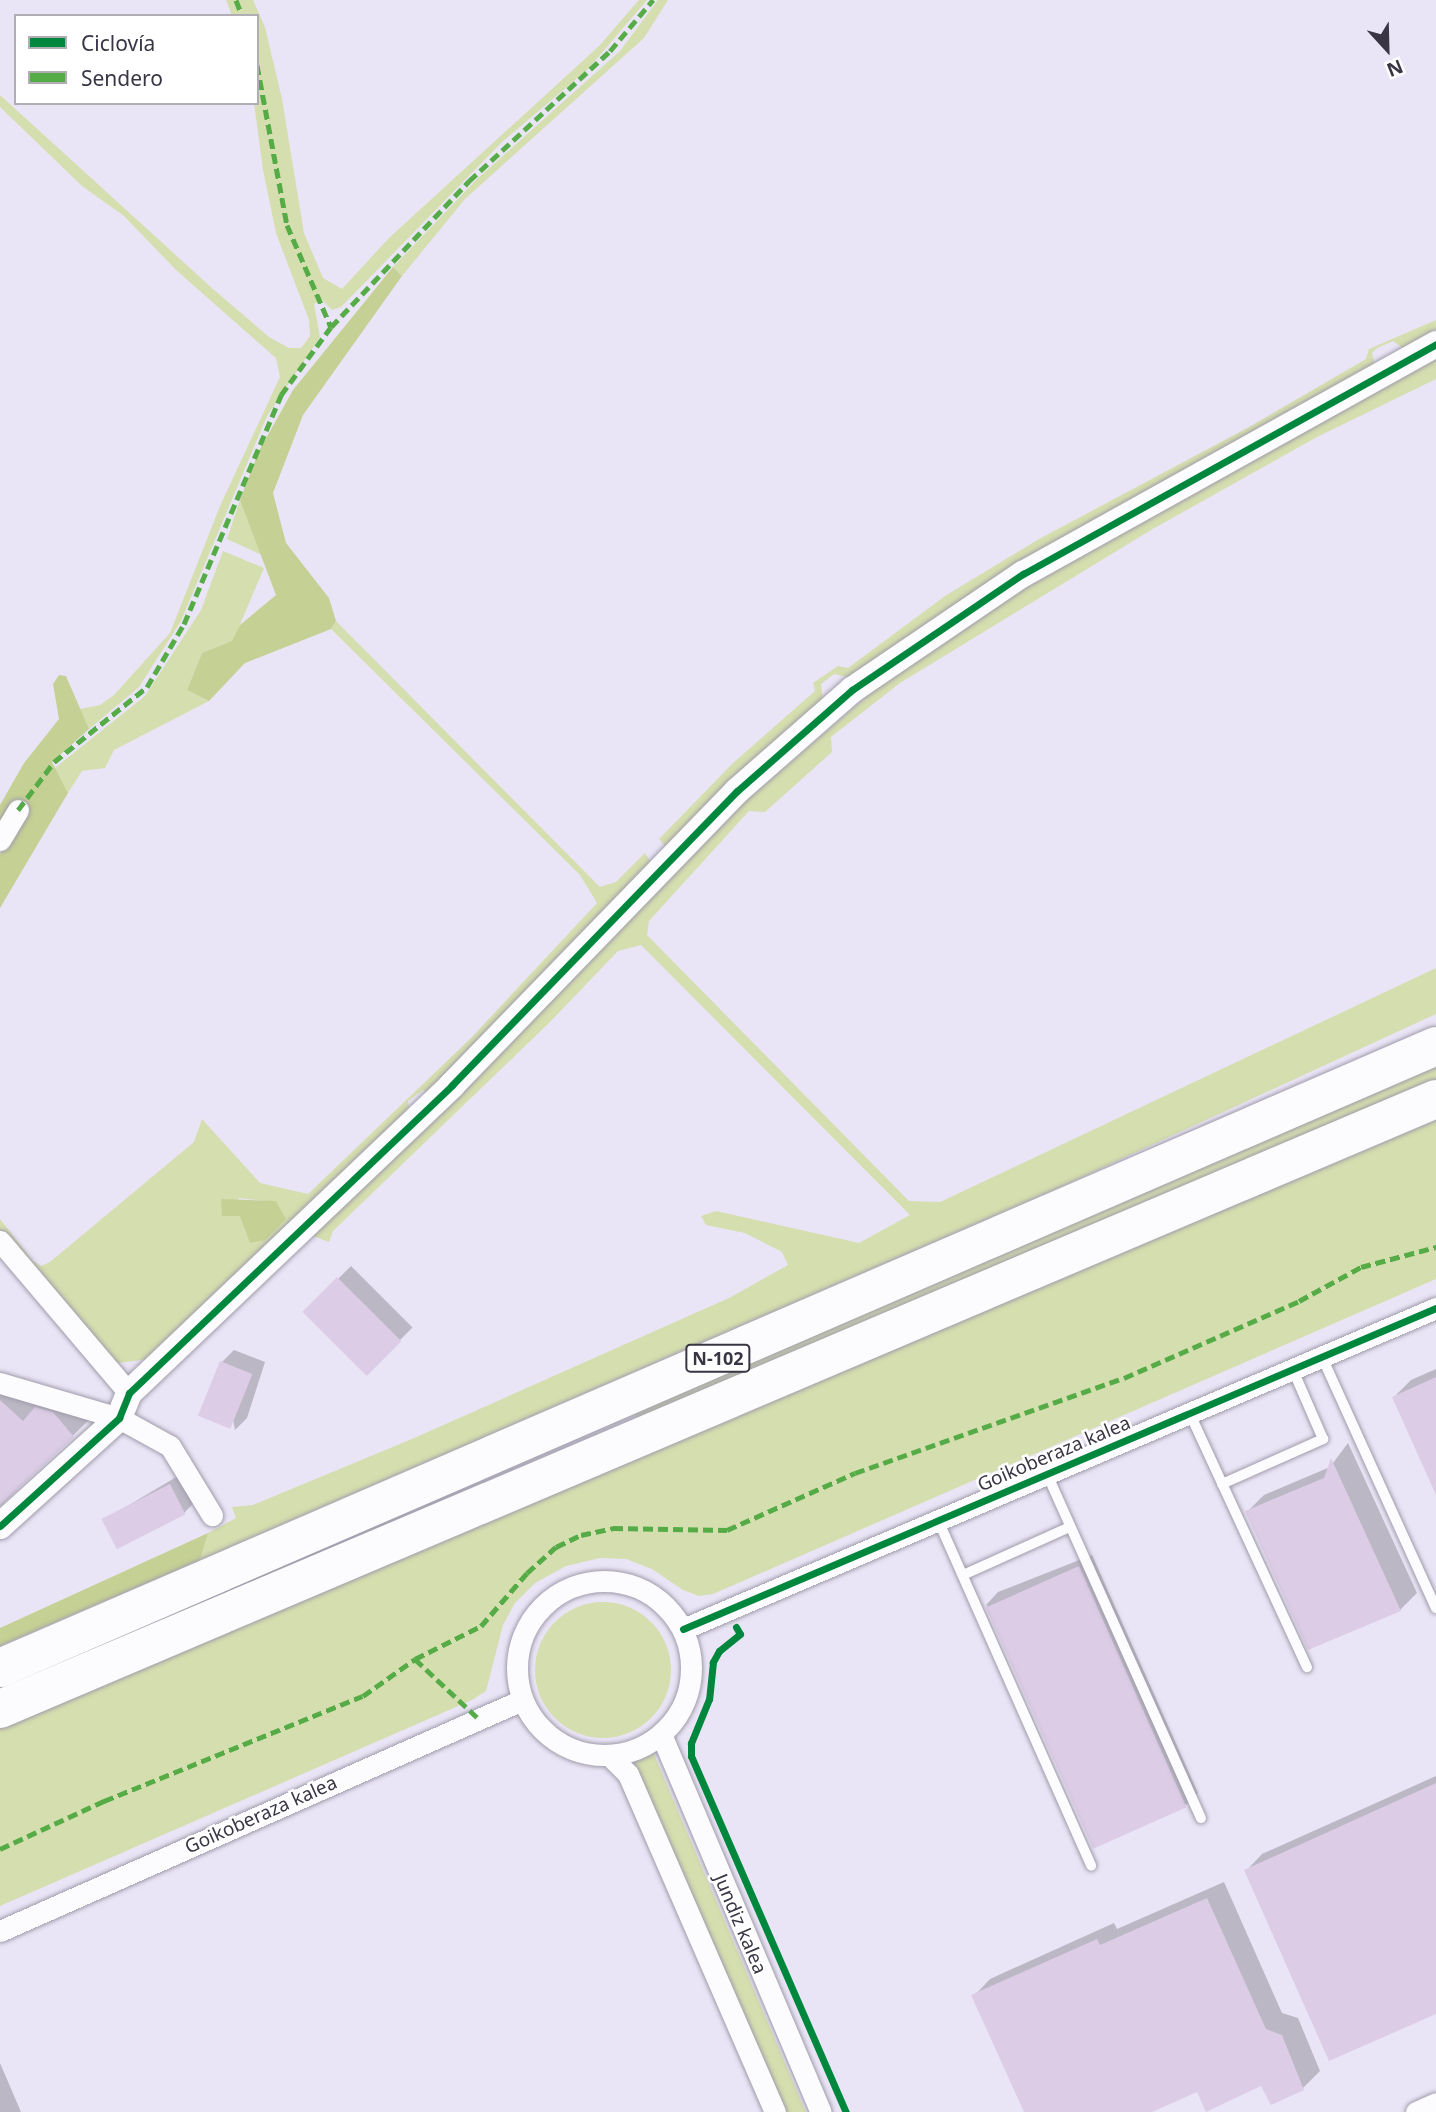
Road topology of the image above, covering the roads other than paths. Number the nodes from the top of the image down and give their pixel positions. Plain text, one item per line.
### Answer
1 (1436, 344) edge
2 (18, 810) dead end
3 (0, 840) edge
4 (1436, 1046) edge
5 (1436, 1099) edge
6 (0, 1241) edge
7 (1436, 1308) edge
8 (1322, 1357) junction
9 (1293, 1370) junction
10 (0, 1383) edge
11 (129, 1393) junction
12 (1190, 1414) junction
13 (120, 1418) junction
14 (1047, 1474) junction
15 (1222, 1484) junction
16 (212, 1515) dead end
17 (938, 1520) junction
18 (0, 1525) edge
19 (1070, 1527) junction
20 (963, 1575) junction
21 (1436, 1608) edge
22 (683, 1629) junction
23 (0, 1668) edge
24 (1307, 1668) dead end
25 (522, 1700) junction
26 (0, 1709) edge
27 (661, 1734) junction
28 (609, 1755) junction
29 (1201, 1818) dead end
30 (1091, 1866) dead end
31 (0, 1931) edge
32 (1436, 2103) edge
33 (775, 2112) edge
34 (821, 2112) edge
35 (1416, 2112) edge

1 - 11 street
2 - 3 street
4 - 23 highway, N-102
5 - 26 highway, N-102
6 - 11 street
7 - 8 street, Goikoberaza kalea
8 - 9 street, Goikoberaza kalea
8 - 21 lane
9 - 12 street, Goikoberaza kalea
9 - 15 lane
10 - 13 street
11 - 13 street
12 - 14 street, Goikoberaza kalea
12 - 15 lane
13 - 16 street
13 - 18 street
14 - 17 street, Goikoberaza kalea
14 - 19 lane
15 - 24 lane
17 - 20 lane
17 - 22 street, Goikoberaza kalea
19 - 20 lane
19 - 29 lane
20 - 30 lane
22 - 25 street
22 - 27 street
25 - 28 street
25 - 31 street, Goikoberaza kalea
27 - 28 street
27 - 34 street, Jundiz kalea
28 - 33 street
32 - 35 street

